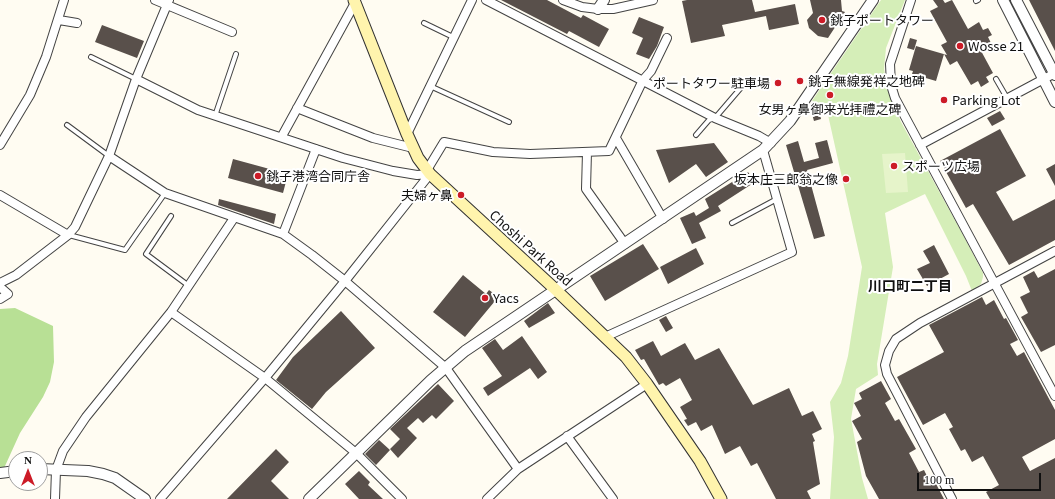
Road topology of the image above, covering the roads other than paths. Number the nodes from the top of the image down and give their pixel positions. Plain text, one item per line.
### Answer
1 (64, 0) edge
2 (155, 0) edge
3 (472, 0) edge
4 (486, 0) edge
5 (563, 0) edge
6 (604, 0) edge
7 (653, 0) edge
8 (873, 0) edge
9 (911, 0) edge
10 (1003, 0) edge
11 (1016, 0) edge
12 (168, 2) edge
13 (355, 2) edge
14 (598, 5) edge
15 (59, 20) junction
16 (77, 22) dead end
17 (424, 23) dead end
18 (232, 32) dead end
19 (454, 37) junction
20 (667, 38) dead end
21 (236, 54) dead end
22 (91, 57) dead end
23 (1055, 74) edge
24 (136, 79) junction
25 (996, 79) dead end
26 (1043, 79) junction
27 (643, 80) junction
28 (745, 83) dead end
29 (430, 86) junction
30 (1007, 98) junction
31 (1055, 102) edge
32 (297, 108) junction
33 (215, 116) junction
34 (715, 118) junction
35 (509, 122) dead end
36 (67, 125) dead end
37 (407, 134) junction
38 (696, 134) dead end
39 (282, 136) junction
40 (616, 138) junction
41 (0, 145) edge
42 (920, 145) junction
43 (767, 147) junction
44 (413, 148) junction
45 (316, 149) junction
46 (587, 152) junction
47 (109, 156) junction
48 (428, 172) junction
49 (165, 194) junction
50 (0, 195) edge
51 (777, 199) junction
52 (171, 216) dead end
53 (234, 218) junction
54 (663, 219) junction
55 (732, 223) dead end
56 (283, 234) junction
57 (68, 235) junction
58 (625, 244) junction
59 (1055, 250) edge
60 (345, 281) junction
61 (0, 283) edge
62 (994, 284) junction
63 (189, 286) junction
64 (0, 287) edge
65 (556, 290) junction
66 (0, 299) edge
67 (171, 312) junction
68 (605, 337) junction
69 (446, 368) junction
70 (265, 378) junction
71 (647, 384) junction
72 (1055, 396) edge
73 (568, 436) junction
74 (356, 453) junction
75 (518, 469) junction
76 (48, 470) edge
77 (56, 470) junction
78 (55, 499) edge
79 (145, 499) edge
80 (160, 499) edge
81 (309, 499) edge
82 (402, 499) edge
83 (486, 499) edge
84 (613, 499) edge
85 (721, 499) edge
86 (952, 499) edge

1 - 15 street
2 - 12 street
3 - 19 street
4 - 27 street
5 - 14 street
6 - 14 street
7 - 14 street
8 - 43 street
9 - 42 street
10 - 26 street
11 - 23 street
12 - 18 street
12 - 24 street
13 - 32 street
13 - 37 main road, Choshi Park Road
15 - 16 street
15 - 41 street
17 - 19 lane
19 - 29 street
20 - 27 street
21 - 33 lane
22 - 24 lane
23 - 26 street
24 - 33 street
24 - 47 street
25 - 30 lane
26 - 30 street
26 - 31 street
27 - 34 street
27 - 40 street
28 - 34 lane
29 - 35 lane
29 - 37 street
30 - 42 street
32 - 39 street
32 - 44 street
33 - 39 street
34 - 38 lane
34 - 43 street
36 - 47 lane
37 - 44 main road, Choshi Park Road
39 - 45 street
40 - 46 street
40 - 54 street
42 - 62 street
43 - 51 street
43 - 54 street
44 - 48 main road, Choshi Park Road
45 - 48 street
45 - 56 street
46 - 48 street
46 - 58 street
47 - 49 street
47 - 57 street
48 - 60 street
48 - 65 main road, Choshi Park Road
49 - 53 street
49 - 57 lane
50 - 57 street
51 - 55 lane
51 - 68 street
52 - 63 lane
53 - 56 street
53 - 63 street
54 - 58 street
56 - 60 street
57 - 61 street
58 - 65 street
59 - 62 street
60 - 69 street
60 - 70 street
62 - 72 street
62 - 86 street
63 - 67 street
64 - 66 street
65 - 68 main road, Choshi Park Road
65 - 69 street
67 - 70 street
67 - 77 street
68 - 71 main road, Choshi Park Road
69 - 74 street
69 - 75 street
70 - 74 street
70 - 80 street
71 - 73 street
71 - 85 main road, Choshi Park Road
73 - 75 street
73 - 84 street
74 - 81 street
74 - 82 street
75 - 83 street
76 - 77 street
77 - 78 street
77 - 79 street

